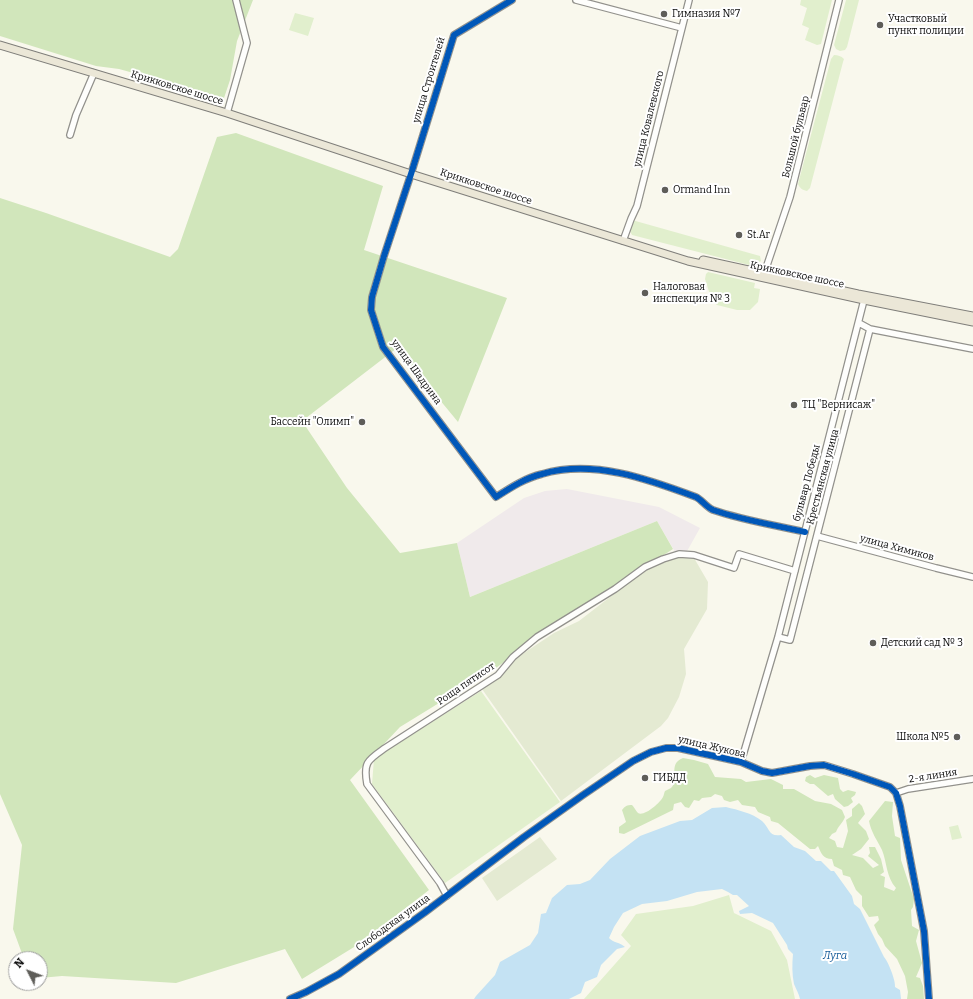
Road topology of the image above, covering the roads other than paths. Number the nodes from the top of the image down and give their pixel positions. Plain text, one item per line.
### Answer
1 (236, 0) edge
2 (512, 0) edge
3 (576, 0) edge
4 (689, 0) edge
5 (839, 0) edge
6 (682, 28) junction
7 (0, 42) edge
8 (0, 46) edge
9 (94, 74) junction
10 (228, 112) junction
11 (70, 135) dead end
12 (412, 172) junction
13 (624, 239) junction
14 (763, 275) junction
15 (864, 300) junction
16 (973, 316) edge
17 (973, 322) edge
18 (859, 323) junction
19 (870, 329) junction
20 (973, 349) edge
21 (804, 532) junction
22 (817, 536) junction
23 (795, 571) junction
24 (973, 577) edge
25 (778, 637) junction
26 (741, 762) junction
27 (973, 779) edge
28 (896, 793) junction
29 (502, 854) joint
30 (446, 896) junction
31 (290, 999) edge
32 (929, 999) edge

1 - 10 street
2 - 12 street, улица Строителей
3 - 6 street
4 - 6 street, улица Ковалевского
5 - 14 street, Большой бульвар
6 - 13 street, улица Ковалевского
7 - 10 main road
8 - 9 main road, Крикковское шоссе
9 - 10 main road, Крикковское шоссе
9 - 11 street
10 - 12 main road, Крикковское шоссе
12 - 13 main road, Крикковское шоссе
12 - 21 street, улица Шадрина
13 - 14 main road, Крикковское шоссе
14 - 15 main road, Крикковское шоссе
14 - 16 main road
15 - 17 main road, Крикковское шоссе
15 - 18 street, бульвар Победы
18 - 19 street
18 - 21 street, бульвар Победы
19 - 20 street
19 - 22 street, Крестьянская улица
21 - 23 street, бульвар Победы
22 - 24 street, улица Химиков
22 - 25 street, Крестьянская улица
23 - 25 street, бульвар Победы
23 - 30 street, Роща пятисот
25 - 26 street, бульвар Победы
26 - 28 street, улица Жукова
26 - 29 street, улица Жукова
27 - 28 street, 2-я линия
28 - 32 street
29 - 30 street, Слободская улица
30 - 31 street, Слободская улица

